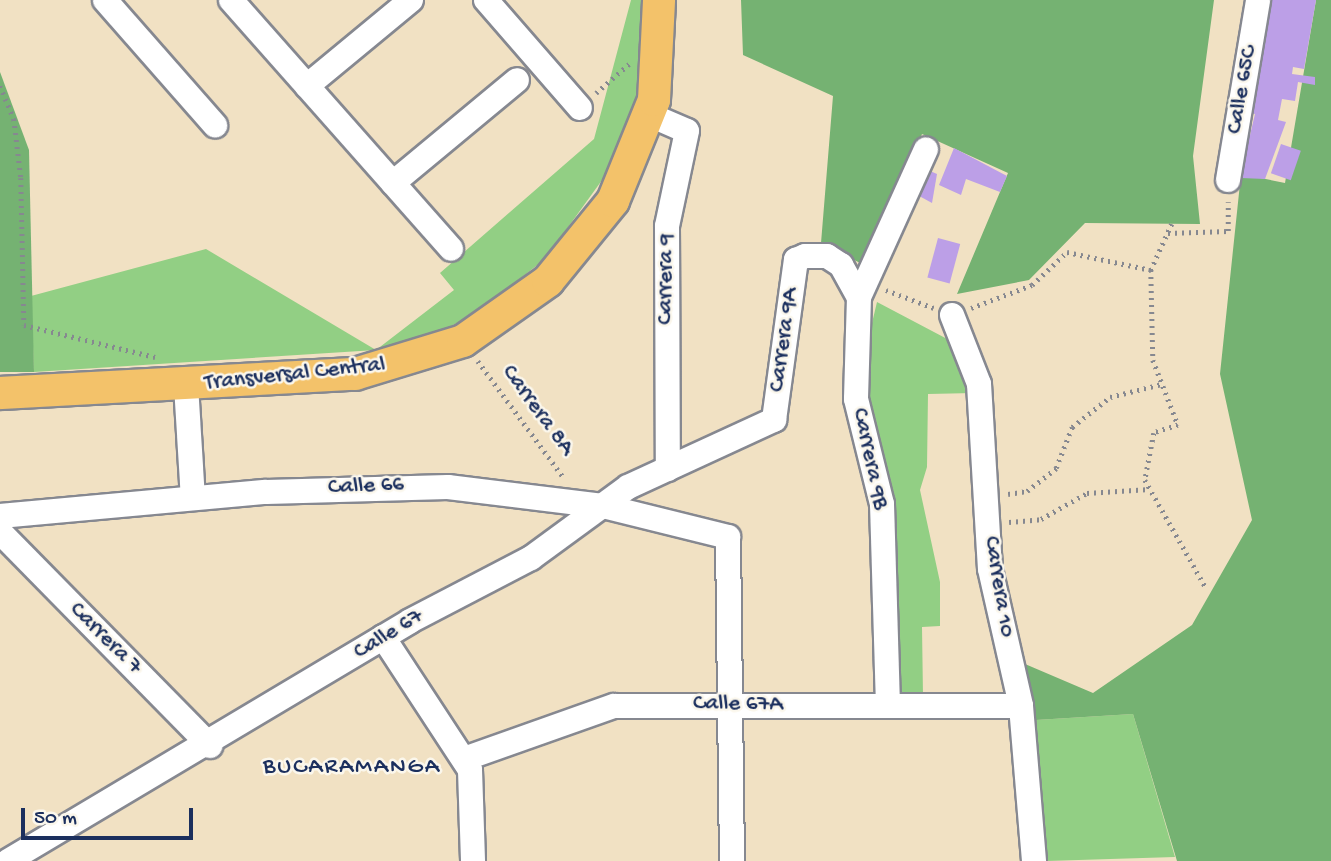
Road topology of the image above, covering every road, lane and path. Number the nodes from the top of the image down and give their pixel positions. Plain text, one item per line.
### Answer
1 (105, 0) edge
2 (231, 0) edge
3 (411, 0) edge
4 (486, 0) edge
5 (659, 0) edge
6 (1258, 0) edge
7 (660, 36) junction
8 (517, 80) dead end
9 (0, 86) edge
10 (307, 86) junction
11 (580, 108) joint
12 (650, 115) junction
13 (215, 125) dead end
14 (926, 149) dead end
15 (1227, 180) joint
16 (393, 183) junction
17 (1172, 224) dead end
18 (1168, 233) junction
19 (451, 249) dead end
20 (1152, 270) junction
21 (863, 290) junction
22 (952, 315) junction
23 (463, 341) junction
24 (134, 349) dead end
25 (1162, 384) junction
26 (186, 385) junction
27 (0, 393) edge
28 (774, 420) joint
29 (668, 469) junction
30 (1150, 489) junction
31 (986, 497) junction
32 (193, 498) junction
33 (593, 504) junction
34 (0, 516) edge
35 (988, 524) junction
36 (0, 532) edge
37 (1206, 588) dead end
38 (383, 637) junction
39 (730, 704) junction
40 (888, 706) junction
41 (1021, 706) junction
42 (210, 746) junction
43 (464, 758) junction
44 (8, 861) edge
45 (473, 861) edge
46 (732, 861) edge
47 (1034, 861) edge

1 - 13 street
2 - 10 street
3 - 10 street
4 - 11 street
5 - 7 main road, Transversal Central
6 - 15 street, Calle 65C
7 - 11 path
7 - 12 main road, Transversal Central
8 - 16 street
9 - 24 path
10 - 16 street
12 - 23 main road, Transversal Central
12 - 29 street, Carrera 9
14 - 21 street, Carrera 9B
15 - 18 path
16 - 19 street
17 - 18 path
18 - 20 path
20 - 22 path
20 - 25 path
21 - 22 path
21 - 28 street, Carrera 9A
21 - 40 street, Carrera 9B
22 - 31 street, Carrera 10
23 - 26 main road, Transversal Central
23 - 33 path, Carrera 8A
25 - 30 path
25 - 31 path
26 - 27 main road, Transversal Central
26 - 32 street
28 - 29 street, Calle 67
29 - 33 street, Calle 67
30 - 35 path
30 - 37 path
31 - 35 street, Carrera 10
32 - 33 street, Calle 66
32 - 34 street, Calle 66
33 - 38 street, Calle 67
33 - 39 street, Calle 66
35 - 41 street, Carrera 10
36 - 42 street, Carrera 7
38 - 42 street, Calle 67
38 - 43 street
39 - 40 street, Calle 67A
39 - 43 street, Calle 67A
39 - 46 street
40 - 41 street, Calle 67A
41 - 47 street, Carrera 10
42 - 44 street, Calle 67
43 - 45 street

